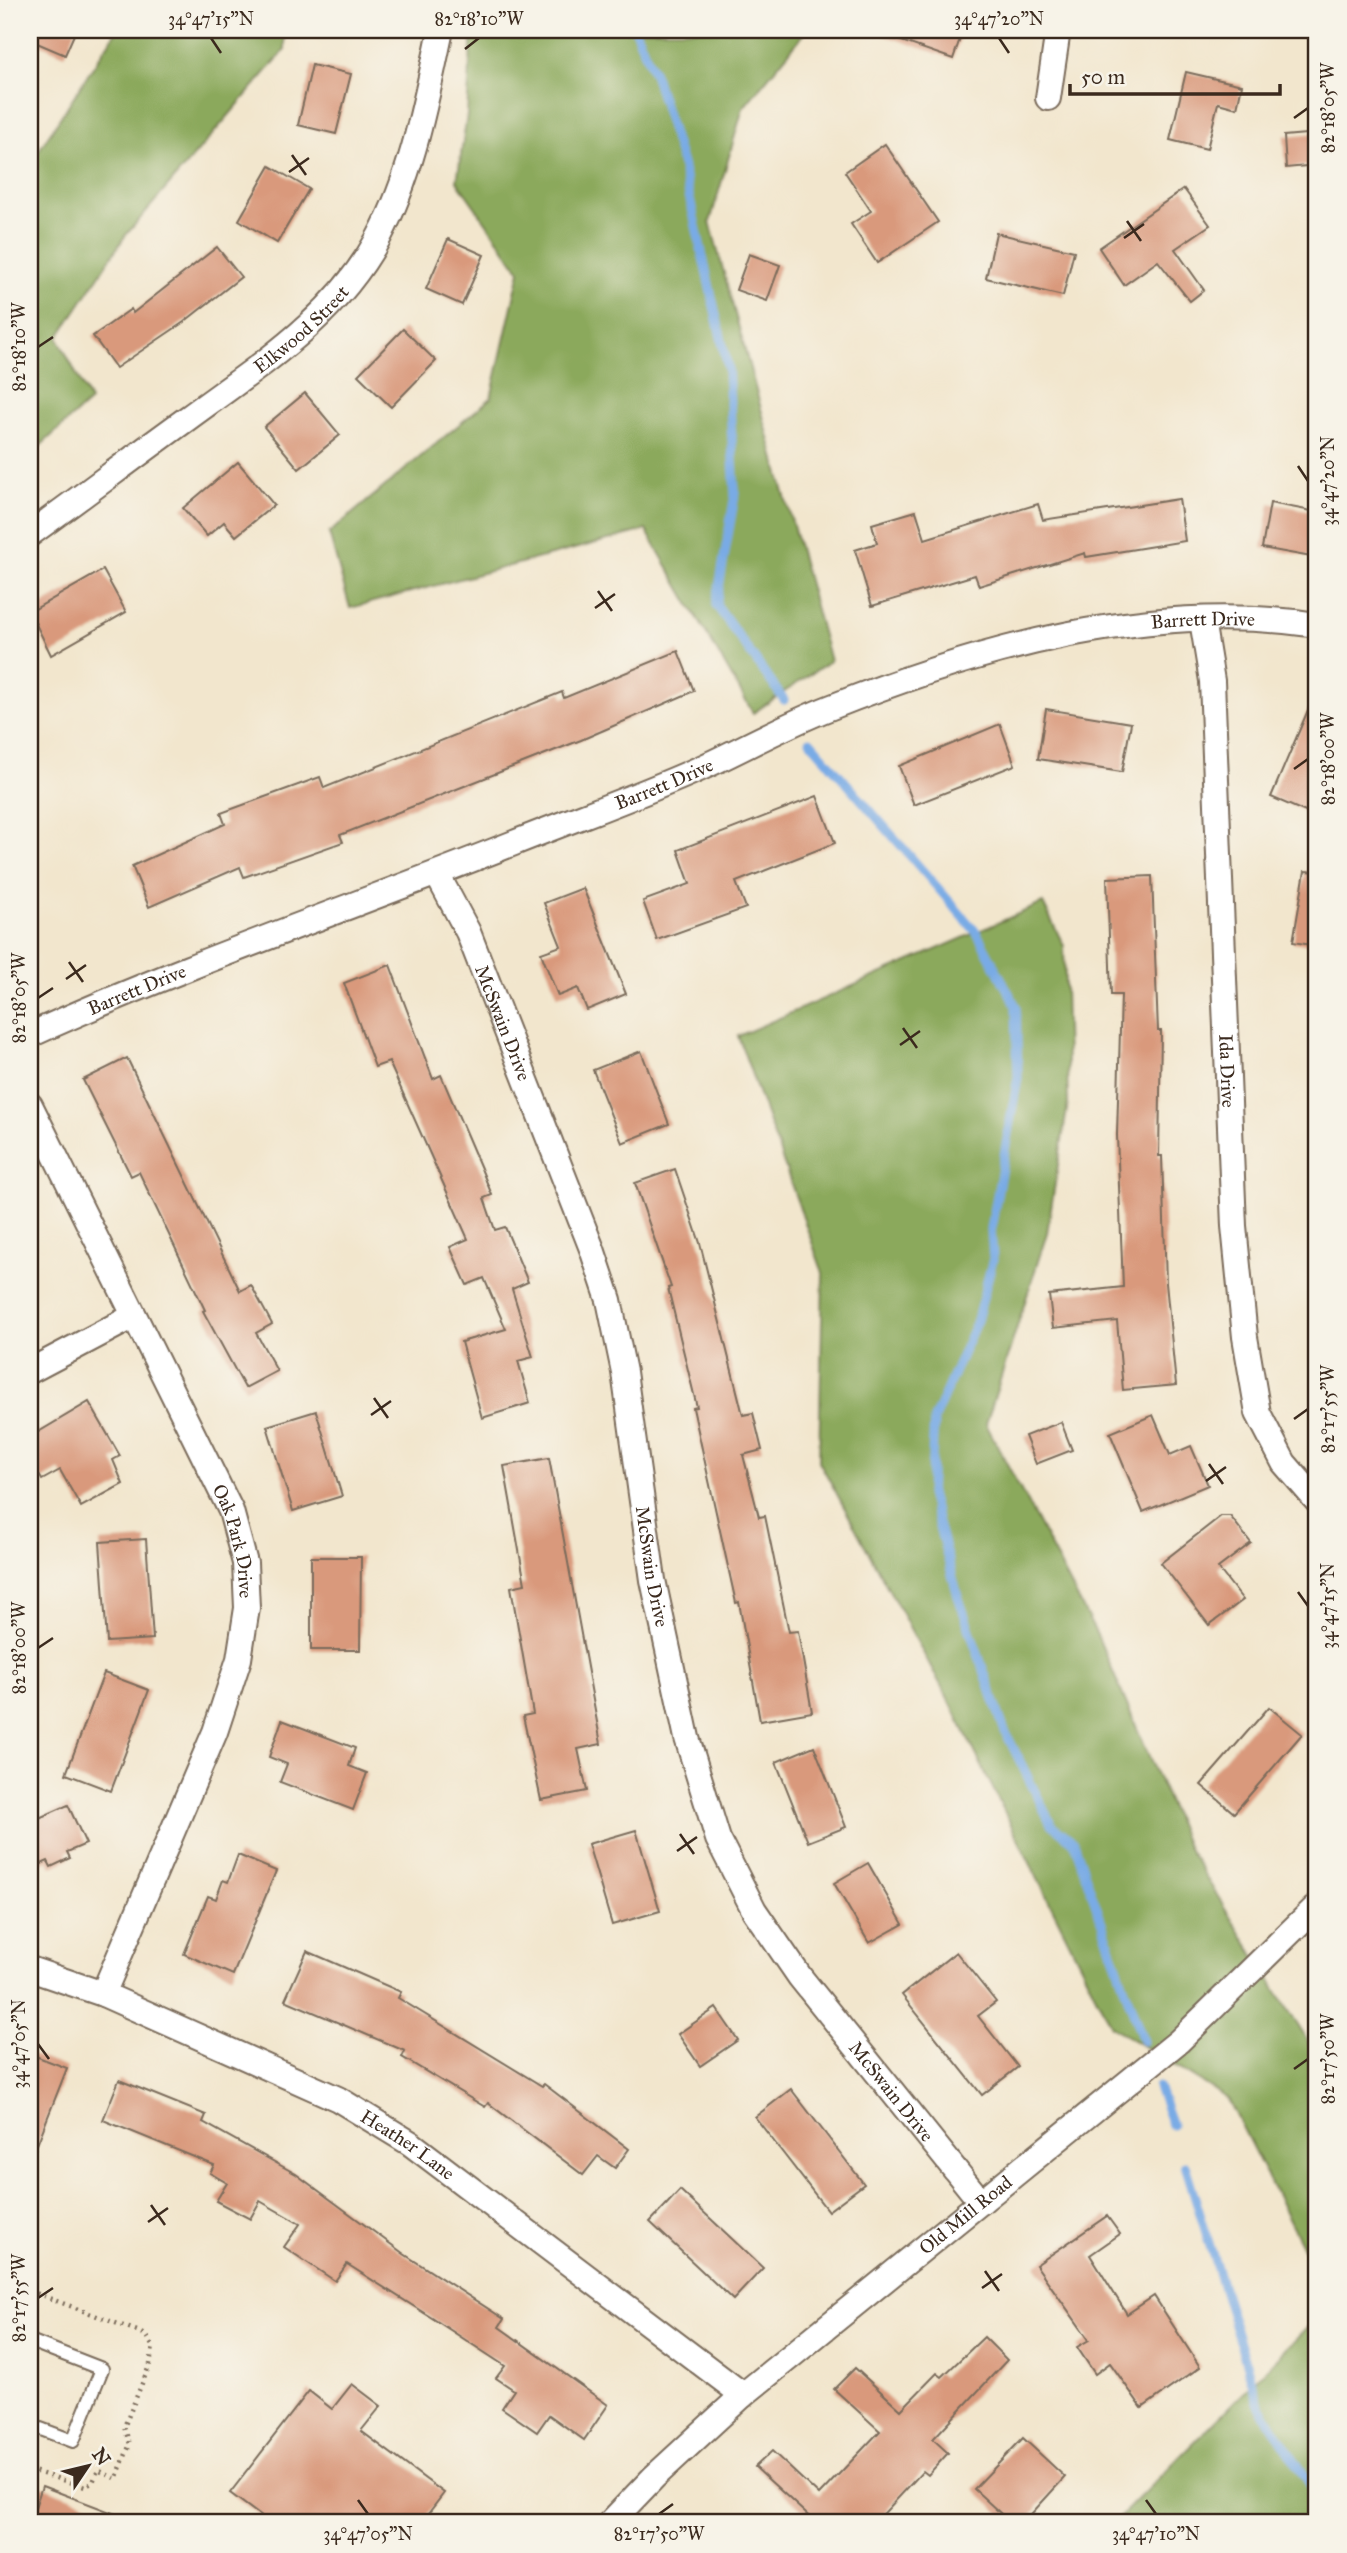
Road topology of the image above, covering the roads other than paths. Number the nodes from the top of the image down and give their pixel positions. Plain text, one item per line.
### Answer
1 (441, 30) edge
2 (1058, 30) edge
3 (1048, 98) dead end
4 (30, 534) edge
5 (1202, 620) junction
6 (1317, 625) edge
7 (437, 874) junction
8 (30, 1035) edge
9 (30, 1105) edge
10 (134, 1316) junction
11 (30, 1371) edge
12 (1317, 1501) edge
13 (1317, 1906) edge
14 (30, 1969) edge
15 (103, 1994) junction
16 (981, 2203) junction
17 (30, 2341) edge
18 (743, 2395) junction
19 (30, 2425) edge
20 (610, 2523) edge

1 - 4 street, Elkwood Street
2 - 3 street
5 - 6 street, Barrett Drive
5 - 7 street, Barrett Drive
5 - 12 street, Ida Drive
7 - 8 street, Barrett Drive
7 - 16 street, McSwain Drive
9 - 10 street, Oak Park Drive
10 - 11 street
10 - 15 street, Oak Park Drive
13 - 16 street, Old Mill Road
14 - 15 street, Heather Lane
15 - 18 street, Heather Lane
16 - 18 street, Old Mill Road
17 - 19 lane
18 - 20 street, Old Mill Road

